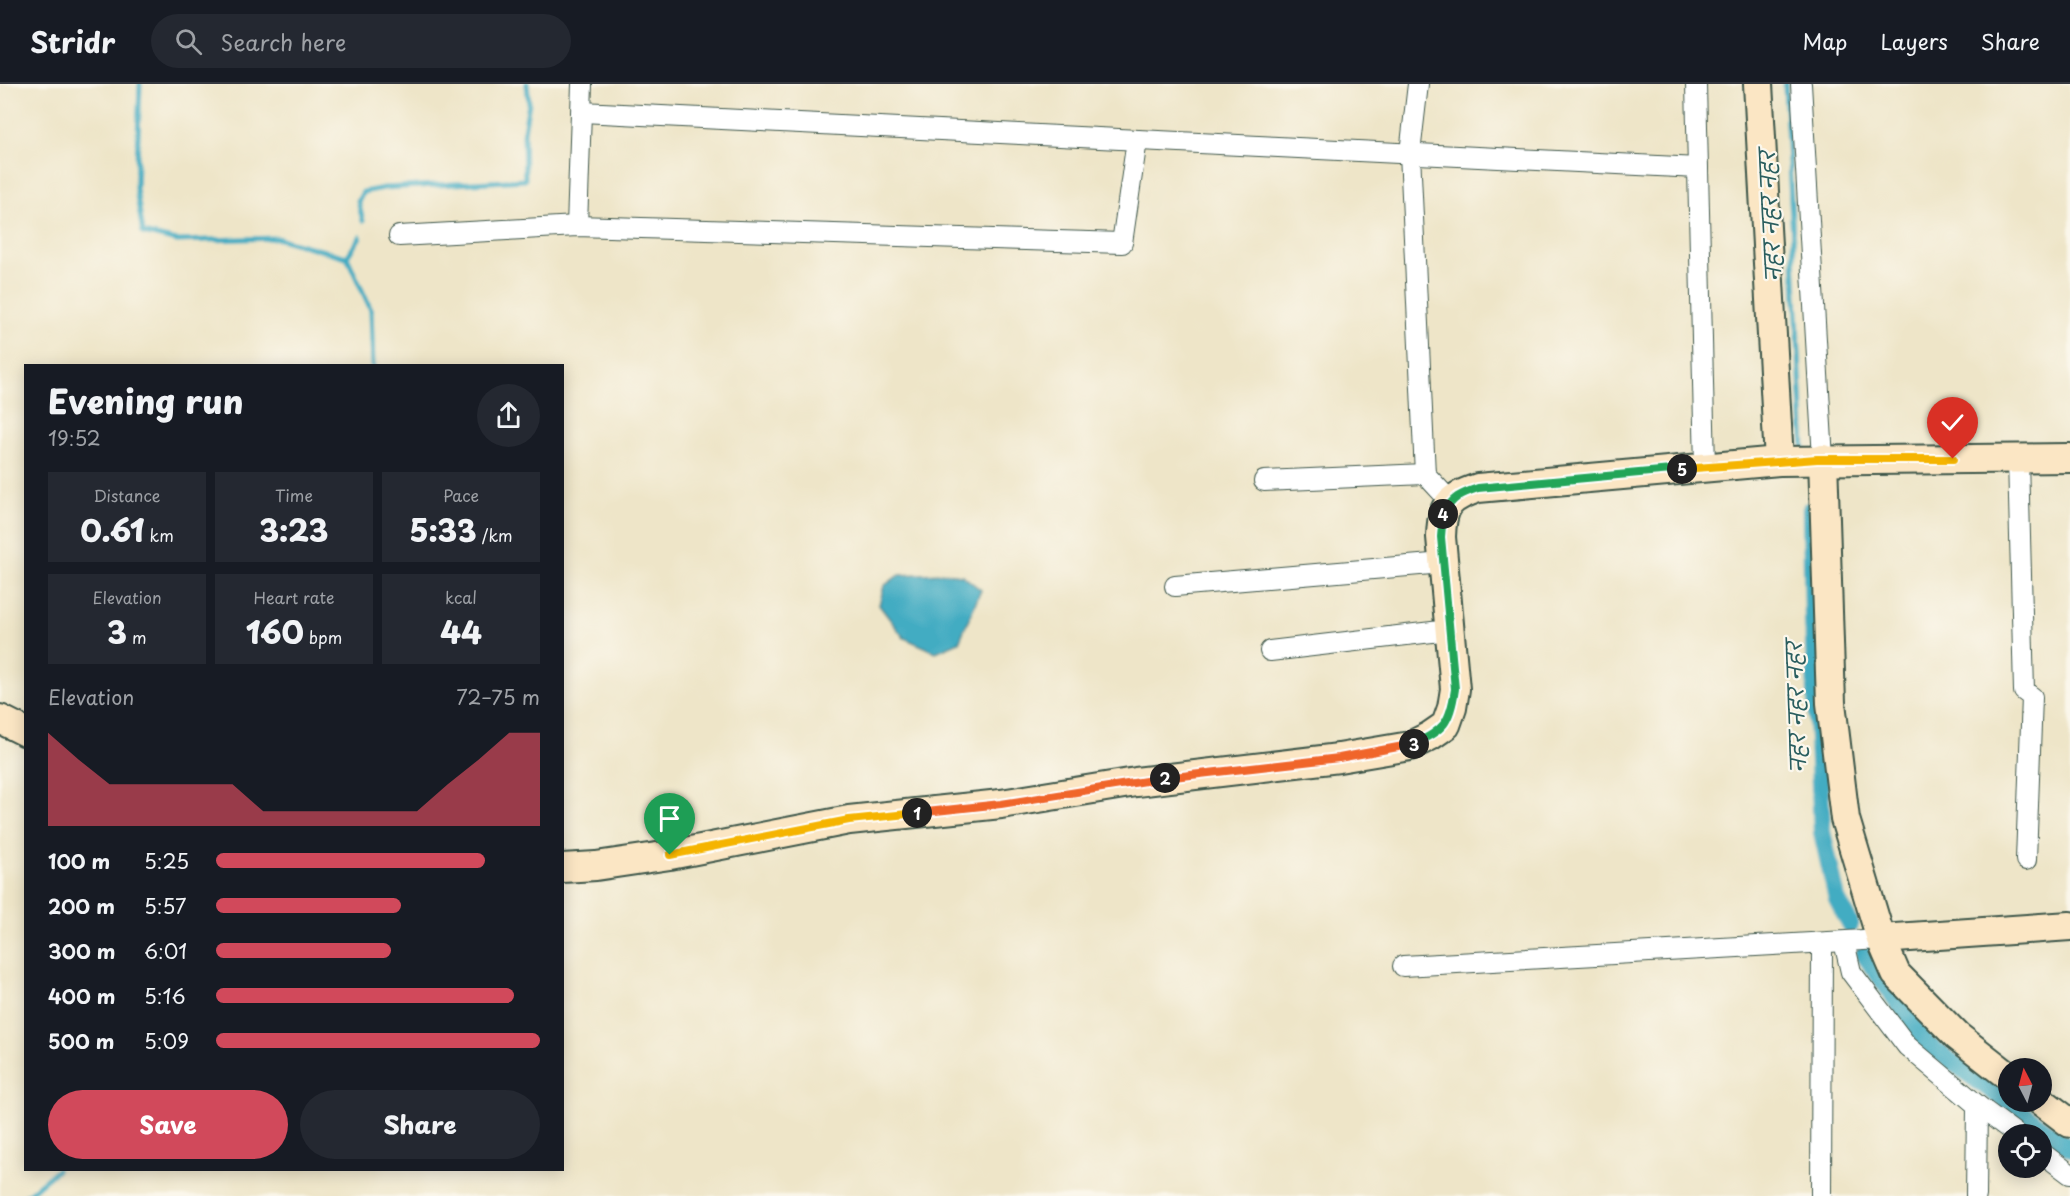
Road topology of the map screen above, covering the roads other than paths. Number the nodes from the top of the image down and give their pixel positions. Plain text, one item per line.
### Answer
1 (582, 84) edge
2 (1418, 84) edge
3 (1696, 84) edge
4 (1758, 84) edge
5 (1801, 84) edge
6 (582, 112) junction
7 (1137, 140) junction
8 (1410, 153) junction
9 (1698, 168) junction
10 (577, 226) junction
11 (399, 236) dead end
12 (2070, 458) edge
13 (2018, 459) junction
14 (1803, 460) junction
15 (1705, 467) junction
16 (1425, 474) junction
17 (1264, 481) dead end
18 (1450, 501) junction
19 (1443, 563) junction
20 (1175, 586) dead end
21 (1449, 630) junction
22 (1270, 651) dead end
23 (0, 719) edge
24 (24, 731) edge
25 (2026, 860) dead end
26 (564, 868) edge
27 (2070, 926) edge
28 (1881, 939) junction
29 (1844, 942) junction
30 (1822, 943) junction
31 (1403, 966) dead end
32 (1998, 1068) edge
33 (1977, 1105) junction
34 (2052, 1109) edge
35 (2070, 1123) edge
36 (2003, 1124) edge
37 (2052, 1160) edge
38 (2070, 1174) edge
39 (1821, 1196) edge
40 (1976, 1196) edge

1 - 6 street
2 - 8 street
3 - 9 street
4 - 14 street
5 - 14 street
6 - 7 street
6 - 10 street
7 - 8 street
7 - 10 street
8 - 9 street
8 - 16 street
9 - 15 street
10 - 11 street
12 - 13 street
13 - 14 street
13 - 25 street
14 - 15 street
14 - 28 street
15 - 18 street
16 - 17 street
16 - 18 street
18 - 19 street
19 - 20 street
19 - 21 street
21 - 22 street
21 - 26 street
23 - 24 street
27 - 28 street
28 - 29 street
28 - 32 street
29 - 30 street
29 - 33 street
30 - 31 street
30 - 39 street
33 - 36 street
33 - 40 street
34 - 35 street
37 - 38 street

